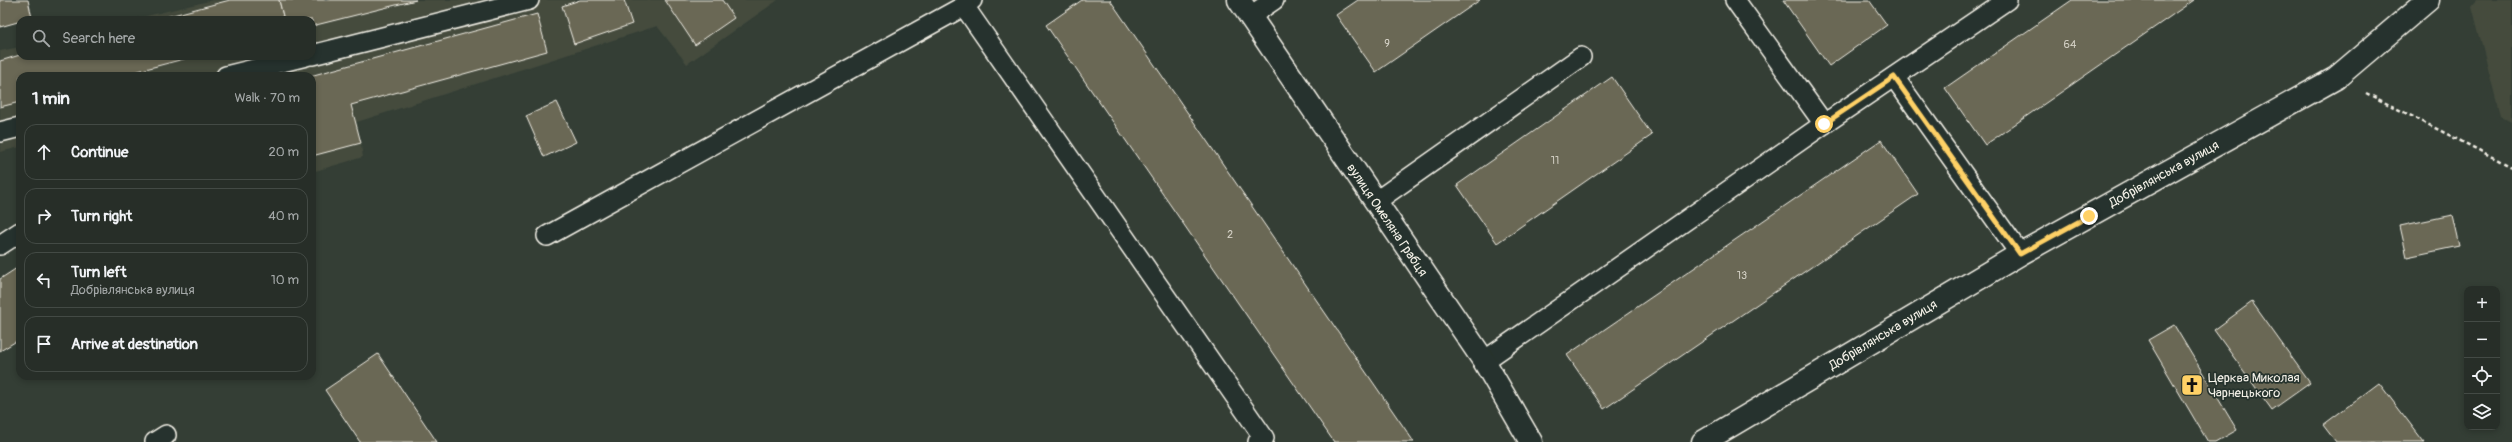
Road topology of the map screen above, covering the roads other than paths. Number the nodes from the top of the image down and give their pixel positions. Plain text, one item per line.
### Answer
1 (529, 0) edge
2 (1274, 0) edge
3 (1735, 0) edge
4 (2007, 0) edge
5 (2428, 0) edge
6 (968, 3) edge
7 (1244, 8) edge
8 (316, 54) edge
9 (1581, 57) dead end
10 (290, 60) edge
11 (242, 72) edge
12 (1894, 77) junction
13 (1824, 124) junction
14 (16, 128) edge
15 (0, 132) edge
16 (1375, 202) junction
17 (16, 235) edge
18 (547, 236) dead end
19 (0, 245) edge
20 (2020, 254) junction
21 (1484, 361) junction
22 (1263, 441) edge
23 (1531, 442) edge
24 (1704, 442) edge

1 - 8 lane
2 - 7 lane
3 - 13 lane
4 - 12 lane
5 - 20 street, Добрівлянська вулиця
6 - 18 lane
6 - 22 lane
7 - 16 street, вулиця Омеляна Грабця
9 - 16 lane
10 - 11 lane
12 - 13 lane
12 - 20 lane
13 - 21 lane
14 - 15 lane
16 - 21 street, вулиця Омеляна Грабця
17 - 19 lane
20 - 24 street, Добрівлянська вулиця
21 - 23 street, вулиця Омеляна Грабця

